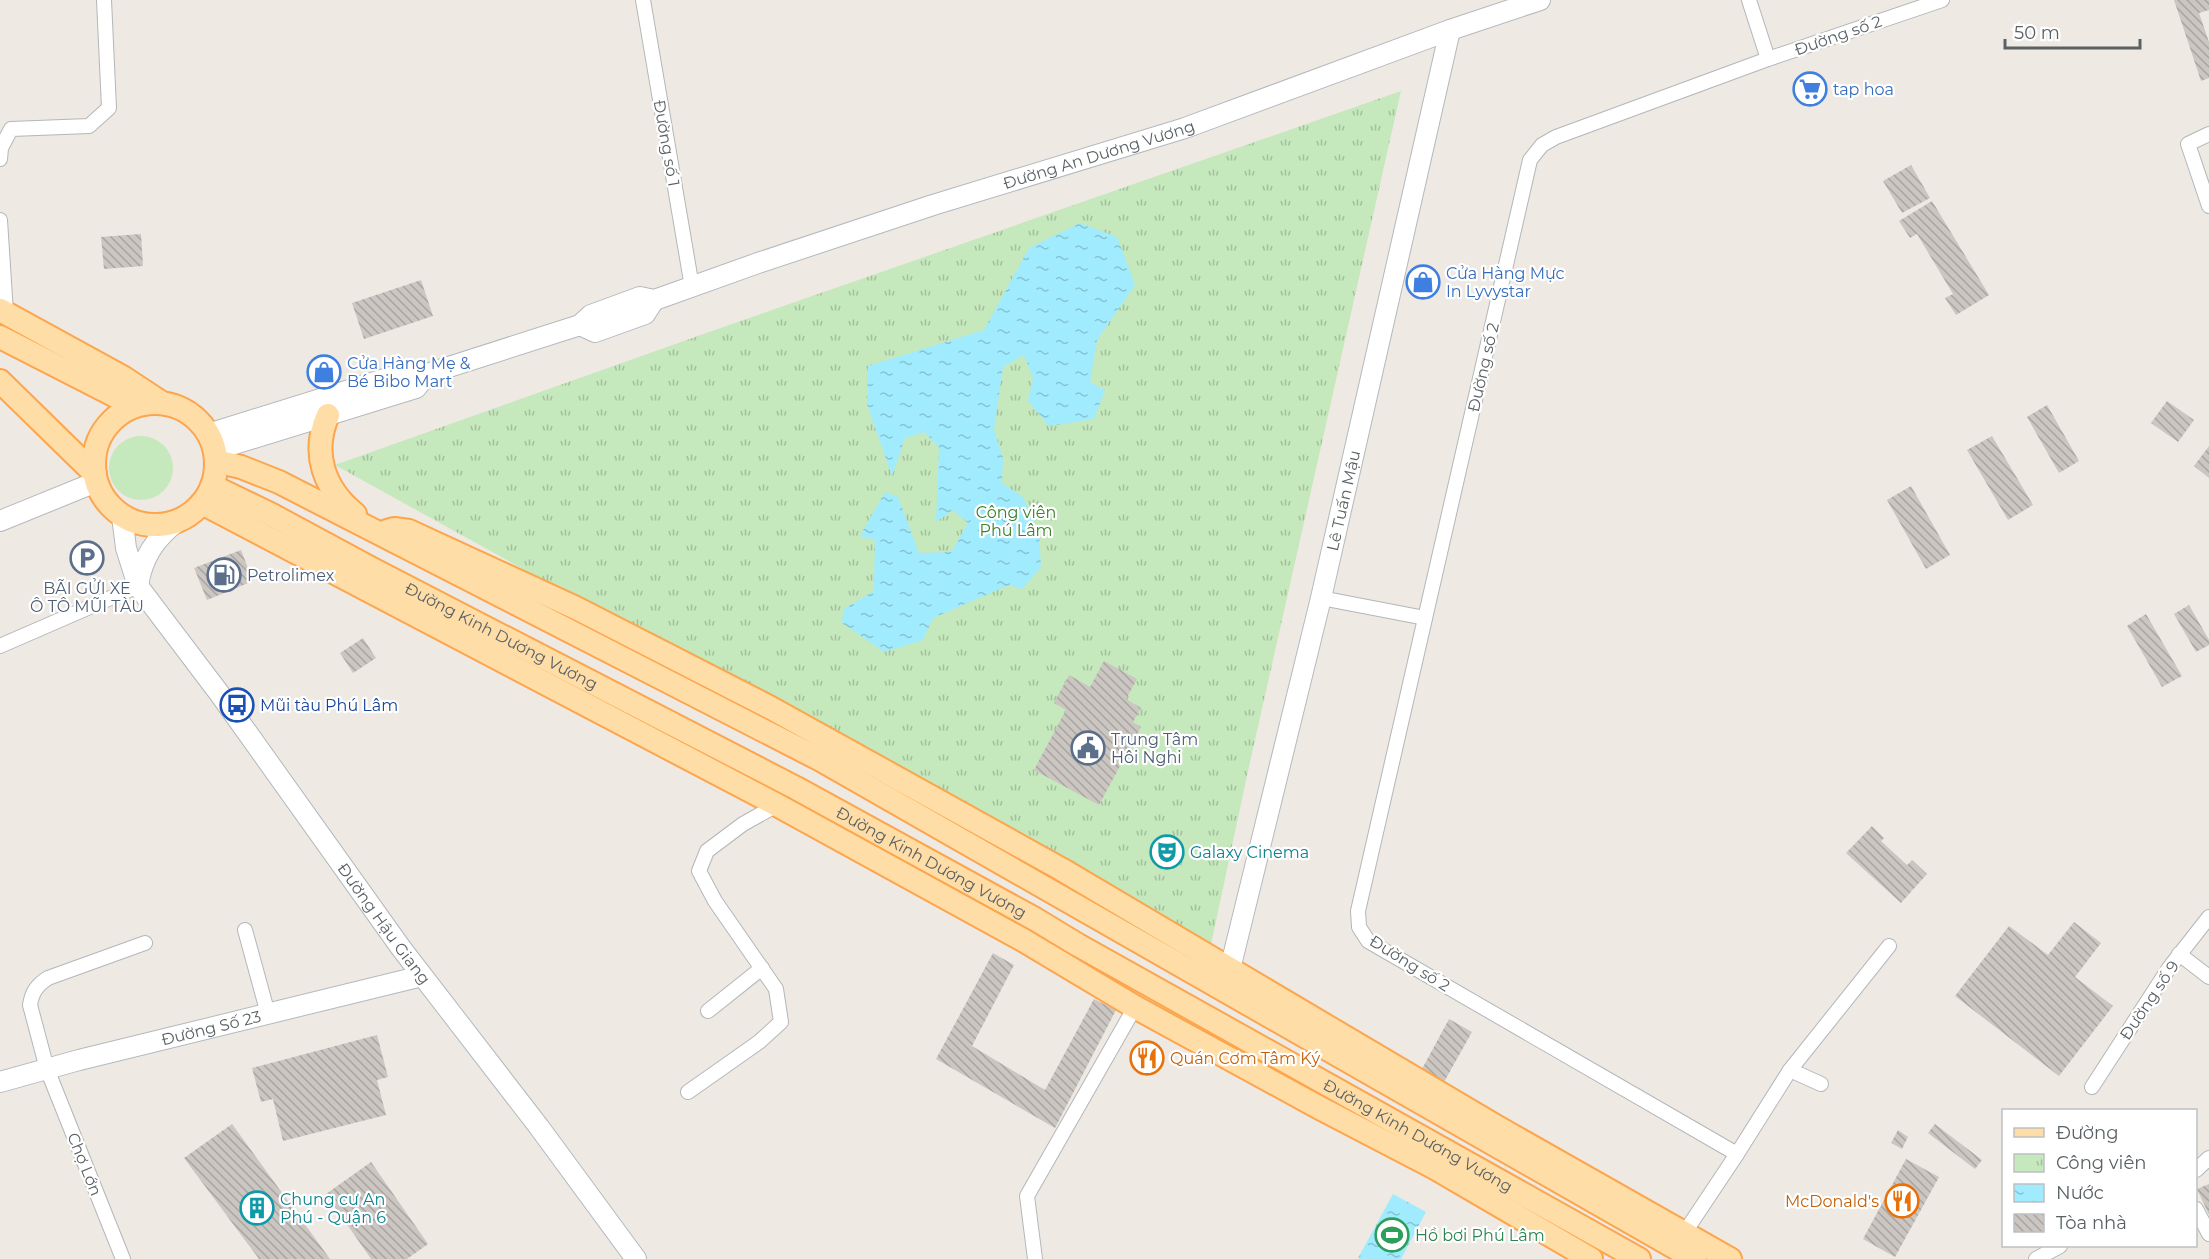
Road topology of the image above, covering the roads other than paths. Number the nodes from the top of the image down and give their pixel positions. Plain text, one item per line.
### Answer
1 (104, 0) edge
2 (643, 0) edge
3 (1540, 0) edge
4 (1749, 0) edge
5 (1942, 0) edge
6 (1450, 30) junction
7 (1768, 59) junction
8 (2209, 134) edge
9 (0, 159) edge
10 (2209, 206) edge
11 (0, 220) edge
12 (692, 287) junction
13 (3, 312) edge
14 (0, 337) edge
15 (427, 374) junction
16 (0, 381) edge
17 (0, 394) edge
18 (162, 403) junction
19 (24, 404) junction
20 (135, 406) junction
21 (328, 415) junction
22 (213, 449) junction
23 (96, 478) junction
24 (207, 495) junction
25 (122, 516) junction
26 (0, 521) edge
27 (178, 521) junction
28 (380, 534) junction
29 (138, 586) junction
30 (1321, 598) junction
31 (1425, 618) junction
32 (0, 646) edge
33 (777, 805) junction
34 (1103, 895) junction
35 (1092, 916) junction
36 (2209, 917) edge
37 (244, 930) dead end
38 (145, 943) dead end
39 (1078, 945) junction
40 (1889, 946) dead end
41 (2180, 954) junction
42 (1067, 966) junction
43 (762, 968) junction
44 (1230, 969) junction
45 (422, 976) junction
46 (2209, 977) edge
47 (1225, 992) junction
48 (1135, 1007) junction
49 (708, 1011) dead end
50 (268, 1014) junction
51 (47, 1069) junction
52 (1790, 1070) junction
53 (0, 1082) edge
54 (1821, 1084) dead end
55 (2092, 1087) dead end
56 (688, 1092) dead end
57 (1737, 1154) junction
58 (2209, 1158) edge
59 (2197, 1169) edge
60 (2197, 1211) edge
61 (2209, 1234) edge
62 (1601, 1237) junction
63 (1680, 1240) junction
64 (2058, 1251) edge
65 (1585, 1258) edge
66 (123, 1259) edge
67 (636, 1259) edge
68 (1035, 1259) edge
69 (1639, 1259) edge
70 (1695, 1259) edge
71 (1730, 1259) edge
72 (2036, 1259) edge

1 - 9 street
2 - 12 street, Đường số 1
3 - 6 main road, Đường An Dương Vương
4 - 7 street
5 - 7 street, Đường số 2
6 - 12 main road, Đường An Dương Vương
6 - 30 main road, Lê Tuấn Mậu
7 - 31 street, Đường số 2
8 - 10 street
11 - 13 street
12 - 15 main road, Đường An Dương Vương
13 - 18 main road
14 - 20 main road
15 - 21 main road, Đường An Dương Vương
15 - 22 main road, Đường An Dương Vương
16 - 19 main road
17 - 19 main road
18 - 20 main road
18 - 22 main road
19 - 23 main road
20 - 23 main road
21 - 22 main road, Đường An Dương Vương
21 - 28 main road
22 - 24 main road
22 - 28 main road, Đường Kinh Dương Vương
23 - 25 main road
23 - 26 main road
24 - 27 main road
24 - 33 main road, Đường Kinh Dương Vương
24 - 39 main road, Đường Kinh Dương Vương
25 - 27 main road
25 - 29 main road, Đường Hậu Giang
27 - 29 main road
28 - 34 main road, Đường Kinh Dương Vương
28 - 35 main road, Đường Kinh Dương Vương
29 - 32 street
29 - 45 main road, Đường Hậu Giang
30 - 31 street
30 - 44 main road, Lê Tuấn Mậu
31 - 57 street, Đường số 2
33 - 42 main road, Đường Kinh Dương Vương
33 - 43 street
34 - 35 main road
34 - 44 main road, Đường Kinh Dương Vương
35 - 39 main road
35 - 47 main road, Đường Kinh Dương Vương
36 - 41 street, Đường số 9
37 - 50 street
38 - 51 street, Chợ Lớn
39 - 42 main road
39 - 62 main road, Đường Kinh Dương Vương
40 - 52 street
41 - 46 street, Đường số 9
41 - 55 street, Đường số 9
42 - 48 main road, Đường Kinh Dương Vương
43 - 49 street
43 - 56 street
44 - 47 main road
44 - 63 main road, Đường Kinh Dương Vương
45 - 50 main road, Đường Số 23
45 - 67 main road, Đường Hậu Giang
47 - 63 main road, Đường Kinh Dương Vương
48 - 65 main road, Đường Kinh Dương Vương
48 - 68 street
50 - 51 main road, Đường Số 23
51 - 53 main road, Đường Số 23
51 - 66 street, Chợ Lớn
52 - 54 street
52 - 57 street
57 - 63 street
58 - 59 street
60 - 61 street
62 - 65 street
62 - 69 main road, Đường Kinh Dương Vương
63 - 70 main road, Đường Kinh Dương Vương
63 - 71 main road, Đường Kinh Dương Vương
64 - 72 street

